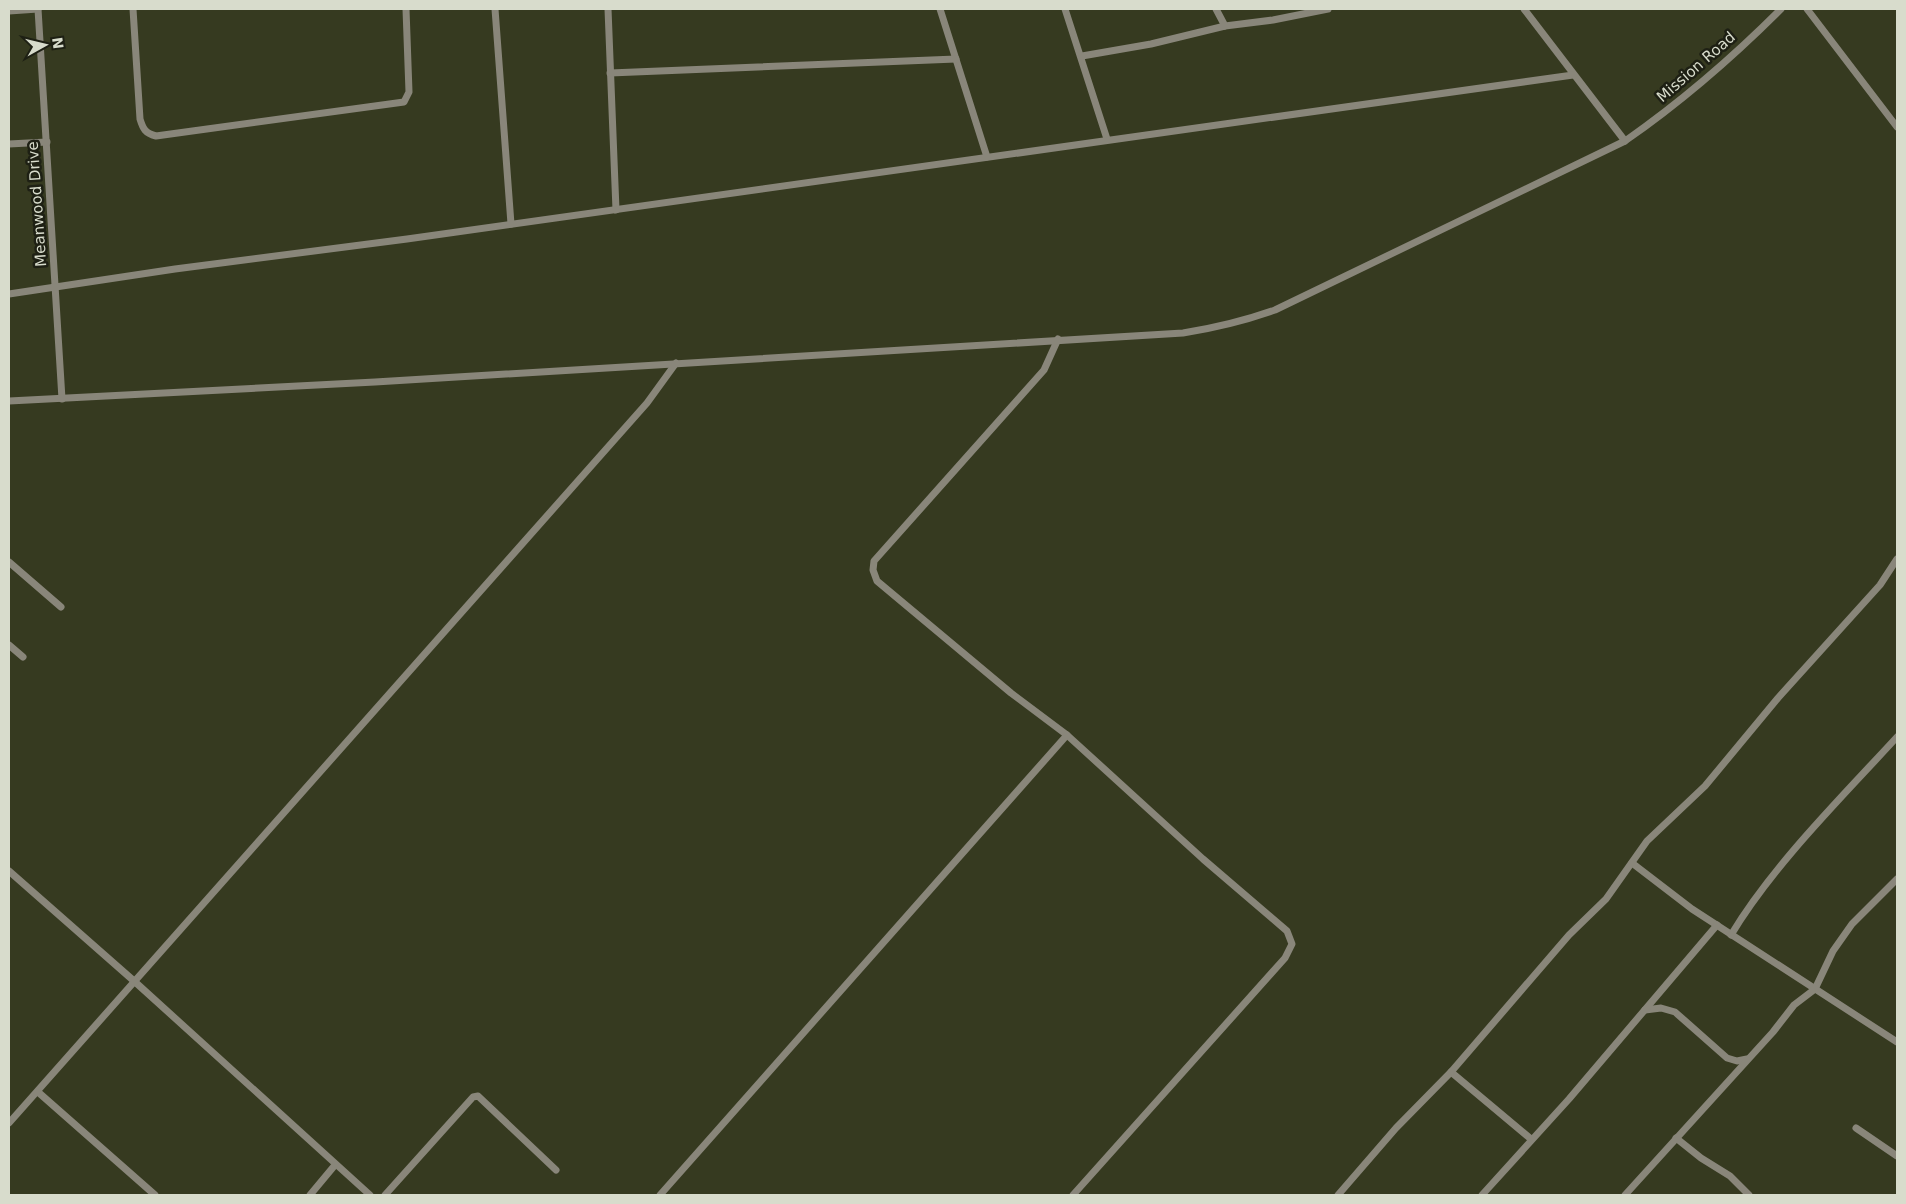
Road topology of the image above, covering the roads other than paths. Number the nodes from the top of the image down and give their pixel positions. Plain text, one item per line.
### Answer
1 (38, 9) edge
2 (133, 9) edge
3 (406, 9) edge
4 (495, 9) edge
5 (608, 9) edge
6 (940, 9) edge
7 (1065, 9) edge
8 (1216, 9) edge
9 (1328, 9) edge
10 (1524, 9) edge
11 (1781, 9) edge
12 (1807, 9) edge
13 (9, 11) edge
14 (1225, 26) junction
15 (1082, 56) junction
16 (956, 59) junction
17 (610, 73) junction
18 (1573, 75) junction
19 (1897, 127) edge
20 (1107, 139) junction
21 (1625, 141) junction
22 (47, 142) junction
23 (9, 144) edge
24 (987, 157) junction
25 (616, 210) junction
26 (511, 224) junction
27 (56, 286) junction
28 (9, 294) edge
29 (1058, 340) junction
30 (676, 363) junction
31 (62, 398) junction
32 (9, 401) edge
33 (1897, 560) edge
34 (9, 562) edge
35 (61, 608) dead end
36 (9, 645) edge
37 (22, 657) dead end
38 (1067, 735) junction
39 (1897, 737) edge
40 (1632, 863) junction
41 (9, 871) edge
42 (1897, 879) edge
43 (1718, 925) junction
44 (1732, 935) junction
45 (134, 981) junction
46 (1815, 989) junction
47 (1645, 1010) junction
48 (1897, 1042) edge
49 (1747, 1059) junction
50 (1451, 1072) junction
51 (38, 1092) junction
52 (9, 1123) edge
53 (1856, 1128) dead end
54 (1676, 1138) junction
55 (1531, 1139) junction
56 (1897, 1156) edge
57 (335, 1165) junction
58 (556, 1170) dead end
59 (154, 1195) edge
60 (310, 1195) edge
61 (370, 1195) edge
62 (386, 1195) edge
63 (660, 1195) edge
64 (1073, 1195) edge
65 (1338, 1195) edge
66 (1482, 1195) edge
67 (1625, 1195) edge
68 (1749, 1195) edge

1 - 13 street
1 - 22 street, Meanwood Drive
2 - 3 street
4 - 26 street
5 - 17 street
6 - 16 street
7 - 15 street
8 - 14 street
9 - 14 street
10 - 18 street
11 - 21 street, Mission Road
12 - 19 street
14 - 15 street
15 - 20 street
16 - 17 street
16 - 24 street
17 - 25 street
18 - 20 street
18 - 21 street
20 - 24 street
21 - 29 street, Mission Road
22 - 23 street
22 - 27 street, Meanwood Drive
24 - 25 street
25 - 26 street
26 - 27 street
27 - 28 street
27 - 31 street, Meanwood Drive
29 - 30 street, Mission Road
29 - 38 street
30 - 31 street, Mission Road
30 - 45 street
31 - 32 street, Mission Road
33 - 40 street
34 - 35 street
36 - 37 street
38 - 63 street
38 - 64 street
39 - 44 street
40 - 43 street
40 - 50 street
41 - 45 street
42 - 46 street
43 - 44 street
43 - 47 street
44 - 46 street
45 - 51 street
45 - 57 street
46 - 48 street
46 - 49 street
47 - 49 street
47 - 55 street
49 - 54 street
50 - 55 street
50 - 65 street
51 - 52 street
51 - 59 street
53 - 56 street
54 - 67 street
54 - 68 street
55 - 66 street
57 - 60 street
57 - 61 street
58 - 62 street

